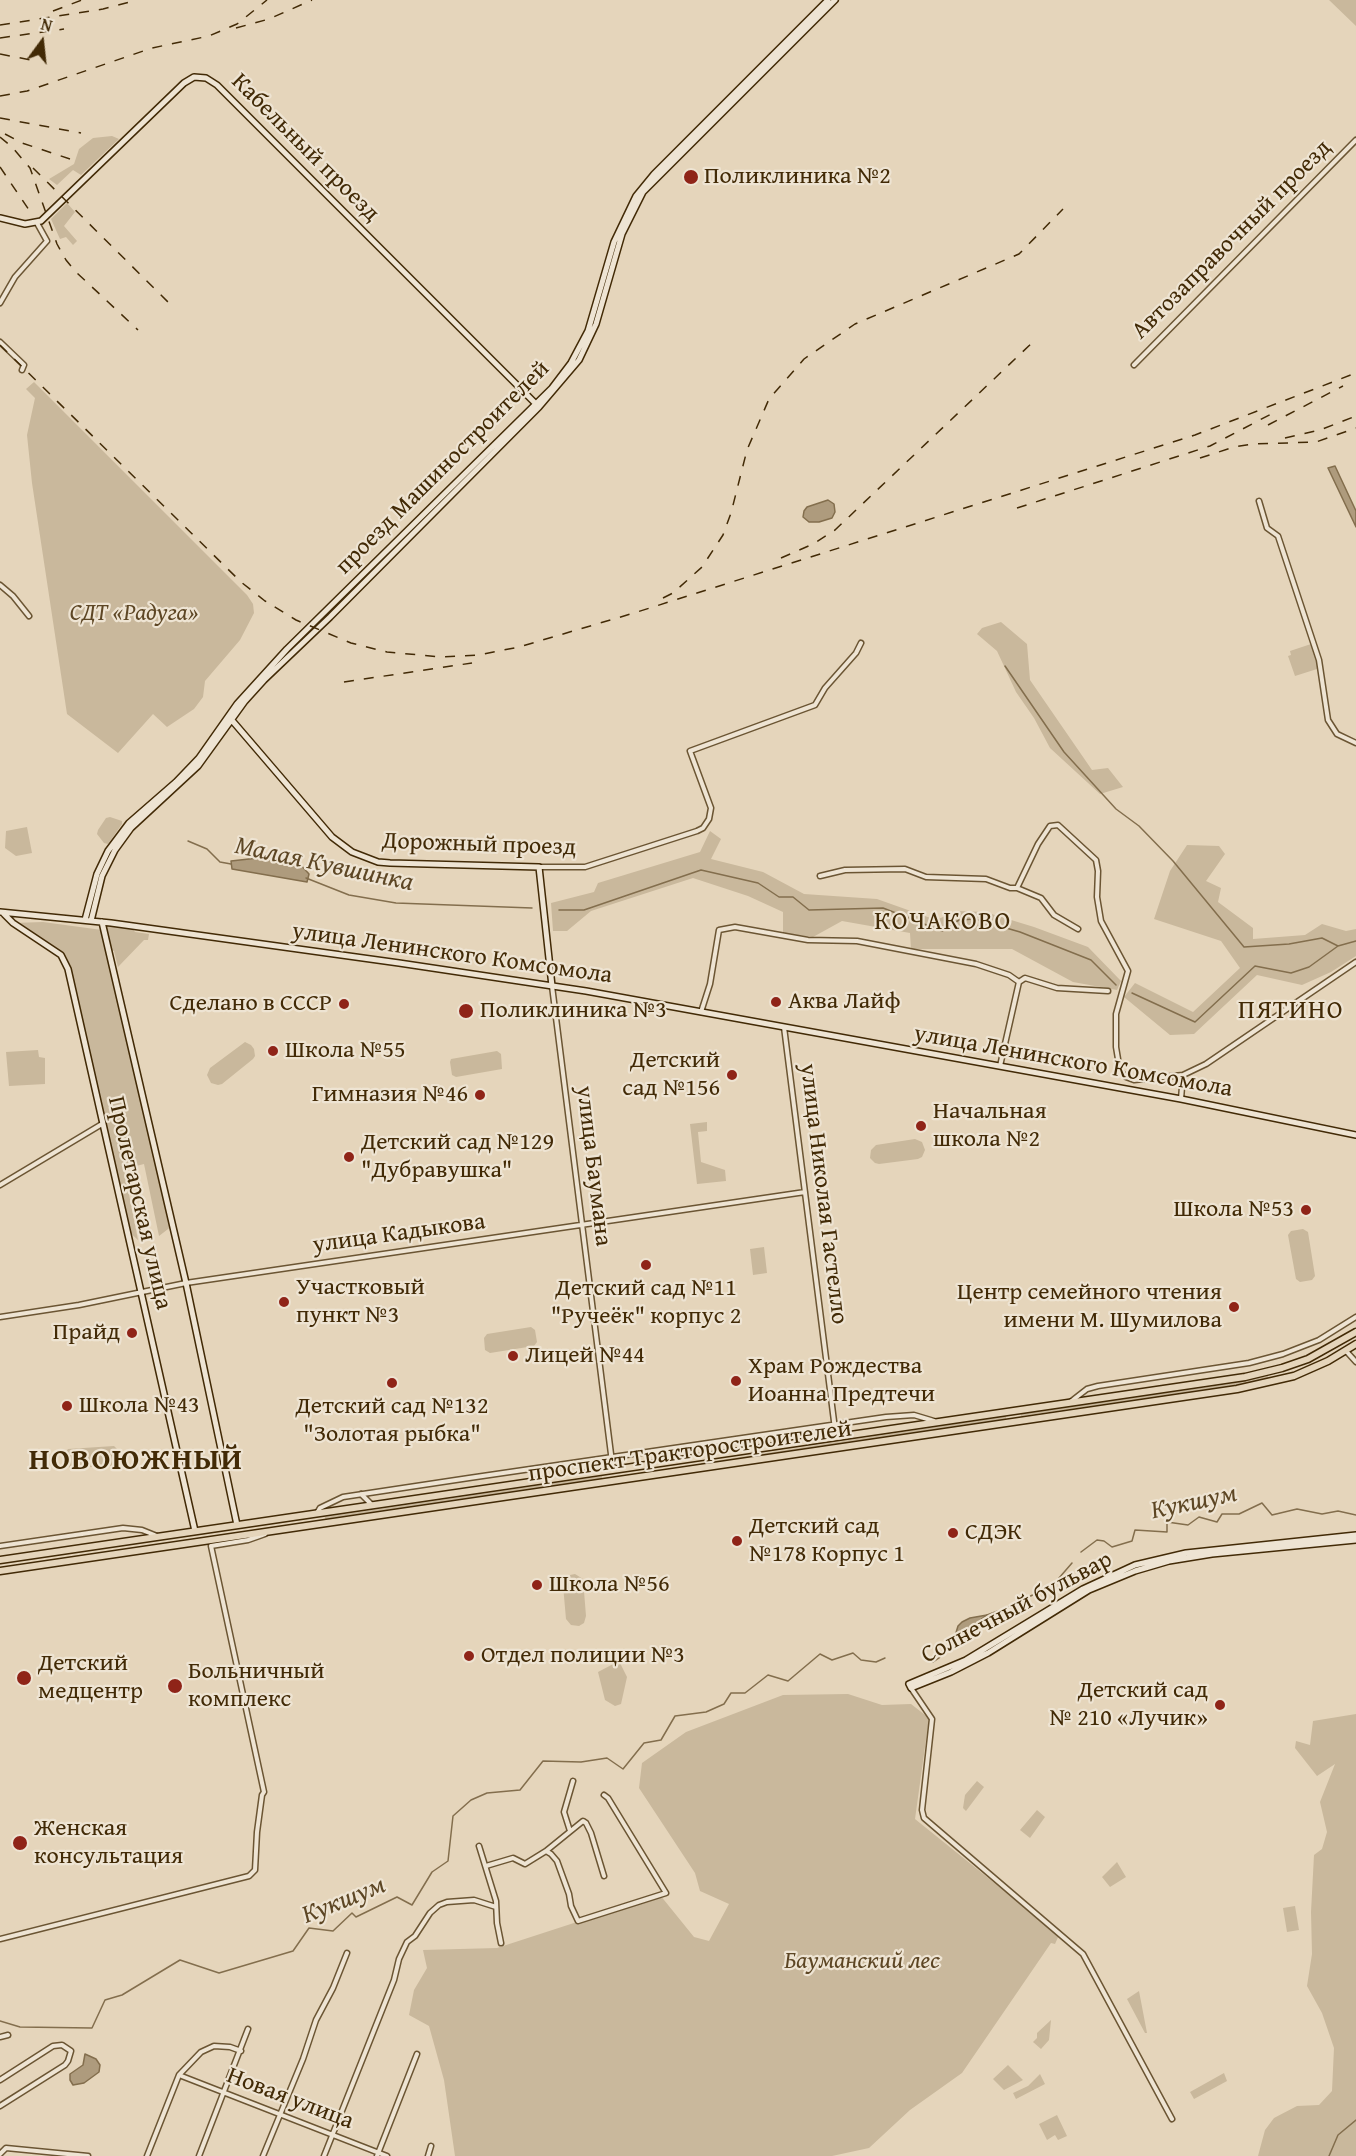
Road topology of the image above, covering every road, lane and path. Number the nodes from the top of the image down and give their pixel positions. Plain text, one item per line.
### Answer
1 (828, 0) edge
2 (835, 0) edge
3 (794, 38) junction
4 (1356, 140) edge
5 (0, 218) edge
6 (37, 223) junction
7 (0, 303) edge
8 (0, 342) edge
9 (1134, 365) dead end
10 (22, 370) dead end
11 (537, 406) junction
12 (1259, 501) dead end
13 (0, 585) edge
14 (29, 616) dead end
15 (861, 644) dead end
16 (230, 718) junction
17 (1356, 743) edge
18 (539, 867) junction
19 (820, 876) dead end
20 (1017, 888) junction
21 (1, 912) edge
22 (88, 921) junction
23 (102, 922) junction
24 (1078, 929) dead end
25 (1356, 962) edge
26 (1010, 975) junction
27 (1025, 978) junction
28 (1019, 982) junction
29 (552, 986) junction
30 (1108, 992) dead end
31 (701, 1012) junction
32 (784, 1028) junction
33 (1000, 1066) junction
34 (1183, 1076) junction
35 (1181, 1099) junction
36 (102, 1124) junction
37 (1356, 1135) edge
38 (0, 1185) edge
39 (805, 1192) junction
40 (582, 1225) junction
41 (186, 1283) junction
42 (141, 1292) junction
43 (0, 1317) edge
44 (1356, 1317) edge
45 (1356, 1332) edge
46 (1356, 1344) edge
47 (1346, 1351) junction
48 (1356, 1362) edge
49 (1068, 1403) junction
50 (1008, 1412) junction
51 (938, 1422) junction
52 (1010, 1423) junction
53 (835, 1425) junction
54 (836, 1437) junction
55 (611, 1457) junction
56 (613, 1470) junction
57 (614, 1481) junction
58 (361, 1494) junction
59 (373, 1505) junction
60 (317, 1513) junction
61 (237, 1525) junction
62 (277, 1530) junction
63 (195, 1531) junction
64 (235, 1536) junction
65 (158, 1537) junction
66 (1356, 1538) edge
67 (141, 1539) junction
68 (201, 1541) junction
69 (0, 1546) edge
70 (211, 1546) junction
71 (143, 1550) junction
72 (55, 1551) junction
73 (0, 1560) edge
74 (57, 1563) junction
75 (0, 1570) edge
76 (910, 1686) joint
77 (573, 1781) dead end
78 (604, 1795) dead end
79 (570, 1831) junction
80 (479, 1846) dead end
81 (546, 1851) junction
82 (486, 1866) junction
83 (604, 1876) dead end
84 (496, 1906) junction
85 (0, 1939) edge
86 (501, 1942) dead end
87 (347, 1953) dead end
88 (248, 2029) dead end
89 (8, 2035) dead end
90 (0, 2037) edge
91 (241, 2051) junction
92 (417, 2054) dead end
93 (179, 2075) junction
94 (0, 2080) edge
95 (225, 2092) junction
96 (0, 2106) edge
97 (280, 2114) junction
98 (1172, 2119) dead end
99 (333, 2135) junction
100 (432, 2146) dead end
101 (0, 2154) edge
102 (377, 2154) edge
103 (88, 2156) edge
104 (147, 2156) edge
105 (199, 2156) edge
106 (262, 2156) edge
107 (324, 2156) edge
108 (387, 2156) edge
109 (428, 2156) edge

1 - 3 street
2 - 3 street
3 - 11 street, проезд Машиностроителей
4 - 9 street, Автозаправочный проезд
5 - 6 street
6 - 7 street
6 - 11 street, Кабельный проезд
8 - 10 street
11 - 16 street, проезд Машиностроителей
12 - 17 street
13 - 14 street
15 - 18 street, Дорожный проезд
16 - 18 street, Дорожный проезд
16 - 22 street, проезд Машиностроителей
18 - 29 street, улица Баумана
19 - 20 street
20 - 24 street
20 - 34 street
21 - 22 street, улица Ленинского Комсомола
21 - 36 street, Пролетарская улица
22 - 23 street, улица Ленинского Комсомола
23 - 29 street, улица Ленинского Комсомола
23 - 41 street, Пролетарская улица
25 - 34 street
26 - 27 street
26 - 28 street
26 - 31 street
27 - 28 street
27 - 30 street
28 - 33 street
29 - 31 street, улица Ленинского Комсомола
29 - 40 street, улица Баумана
31 - 32 street, улица Ленинского Комсомола
32 - 33 street, улица Ленинского Комсомола
32 - 39 street, улица Николая Гастелло
33 - 35 street, улица Ленинского Комсомола
34 - 35 street
35 - 37 street, улица Ленинского Комсомола
36 - 38 street
36 - 42 street, Пролетарская улица
39 - 40 street, улица Кадыкова
39 - 53 street, улица Николая Гастелло
40 - 41 street, улица Кадыкова
40 - 55 street, улица Баумана
41 - 42 street, улица Кадыкова
41 - 61 street, Пролетарская улица
42 - 43 street, улица Кадыкова
42 - 63 street, Пролетарская улица
44 - 49 street
45 - 49 main road, проспект Тракторостроителей
46 - 47 main road, проспект Тракторостроителей
47 - 48 street
47 - 52 main road, проспект Тракторостроителей
49 - 50 main road, проспект Тракторостроителей
50 - 51 main road, проспект Тракторостроителей
50 - 52 main road
51 - 53 street, проспект Тракторостроителей
51 - 54 main road, проспект Тракторостроителей
52 - 57 main road, проспект Тракторостроителей
53 - 54 street, улица Николая Гастелло
53 - 55 street, проспект Тракторостроителей
54 - 56 main road, проспект Тракторостроителей
55 - 56 street, улица Баумана
55 - 58 street, проспект Тракторостроителей
56 - 57 main road
56 - 59 main road, проспект Тракторостроителей
57 - 62 main road, проспект Тракторостроителей
58 - 59 street
58 - 60 street, проспект Тракторостроителей
59 - 60 main road, проспект Тракторостроителей
60 - 61 main road, проспект Тракторостроителей
61 - 63 main road, проспект Тракторостроителей
61 - 64 main road
62 - 64 main road, проспект Тракторостроителей
62 - 70 street
63 - 65 main road, проспект Тракторостроителей
63 - 68 main road
64 - 68 main road, проспект Тракторостроителей
65 - 67 main road, проспект Тракторостроителей
65 - 69 street
66 - 76 street, Солнечный бульвар
67 - 71 main road
67 - 72 main road, проспект Тракторостроителей
68 - 70 street
68 - 71 main road, проспект Тракторостроителей
70 - 85 street
71 - 74 main road, проспект Тракторостроителей
72 - 73 main road, проспект Тракторостроителей
72 - 74 main road
74 - 75 main road, проспект Тракторостроителей
76 - 98 street
77 - 79 street
78 - 81 street
79 - 81 street
79 - 83 street
80 - 82 street
81 - 82 street
82 - 84 street
84 - 86 street
84 - 99 street
87 - 97 street
88 - 91 street
89 - 90 street
91 - 93 street
91 - 95 street
92 - 102 street
93 - 95 street, Новая улица
93 - 104 street
94 - 96 street
95 - 97 street, Новая улица
95 - 105 street
97 - 99 street, Новая улица
97 - 106 street
99 - 102 street, Новая улица
99 - 107 street
100 - 109 street
101 - 103 street
102 - 108 street, Новая улица

